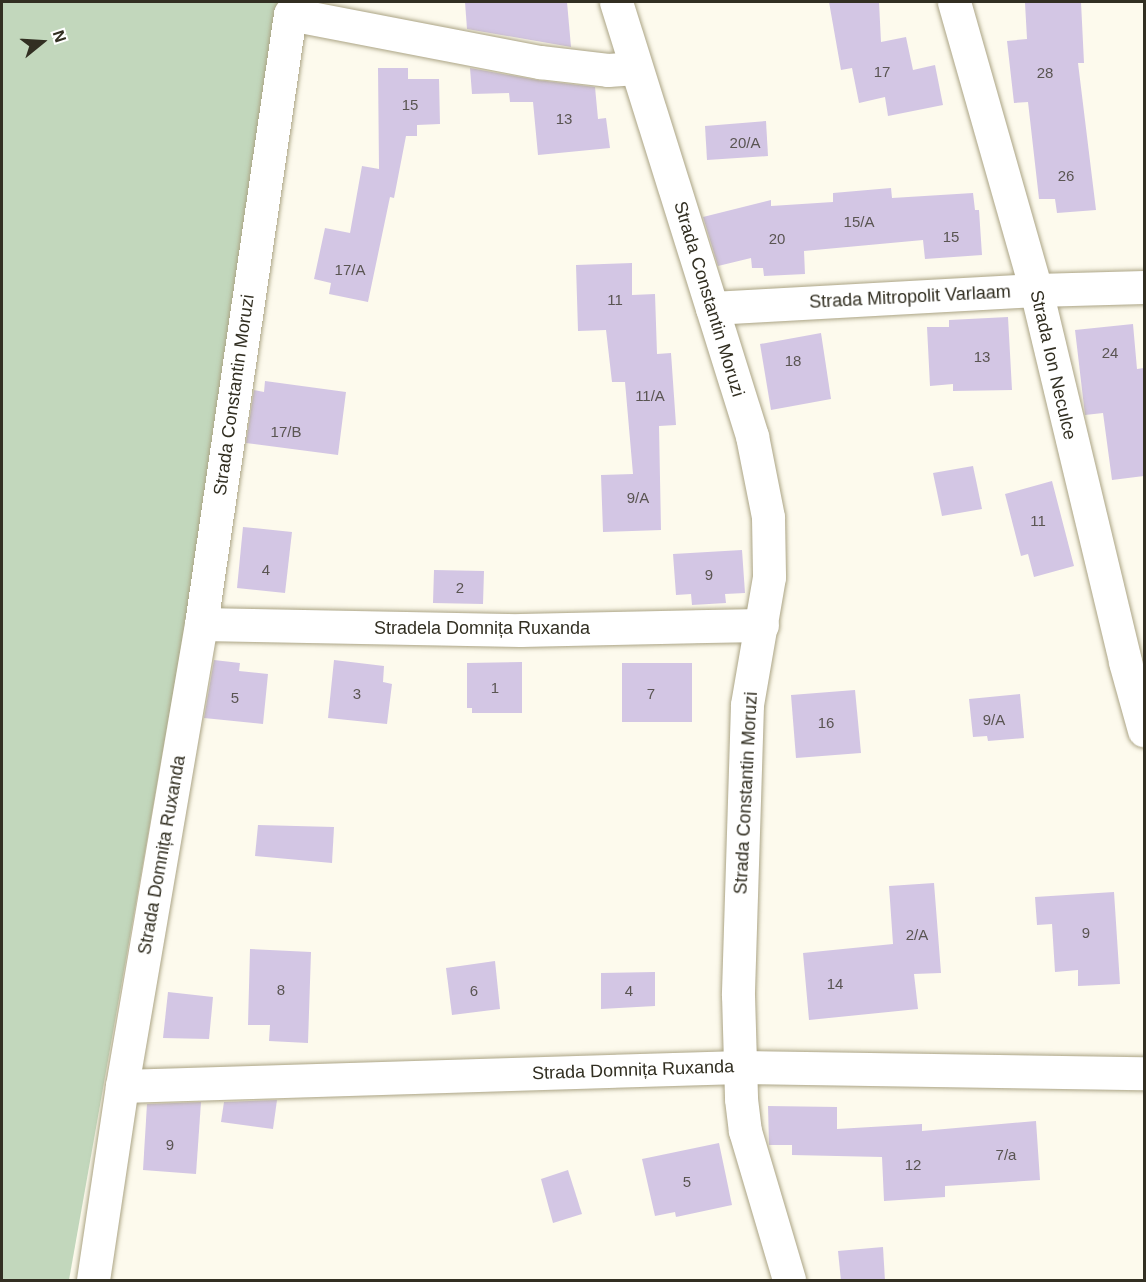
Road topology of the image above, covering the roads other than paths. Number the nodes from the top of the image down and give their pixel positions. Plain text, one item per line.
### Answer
1 (616, 2) edge
2 (954, 2) edge
3 (636, 68) junction
4 (1144, 286) edge
5 (1036, 290) junction
6 (712, 308) junction
7 (201, 624) junction
8 (762, 625) junction
9 (1144, 730) edge
10 (741, 1067) junction
11 (1144, 1073) edge
12 (122, 1086) junction
13 (93, 1281) edge
14 (789, 1281) edge

1 - 3 street, Strada Constantin Moruzi
2 - 5 street, Strada Ion Neculce
3 - 6 street, Strada Constantin Moruzi
3 - 7 street, Strada Constantin Moruzi
4 - 5 street, Strada Mitropolit Varlaam
5 - 6 street, Strada Mitropolit Varlaam
5 - 9 street, Strada Ion Neculce
6 - 8 street, Strada Constantin Moruzi
7 - 8 street, Stradela Domnița Ruxanda
7 - 12 street, Strada Domnița Ruxanda
8 - 10 street, Strada Constantin Moruzi
10 - 11 street, Strada Domnița Ruxanda
10 - 12 street, Strada Domnița Ruxanda
10 - 14 street, Strada Constantin Moruzi
12 - 13 street, Strada Domnița Ruxanda

